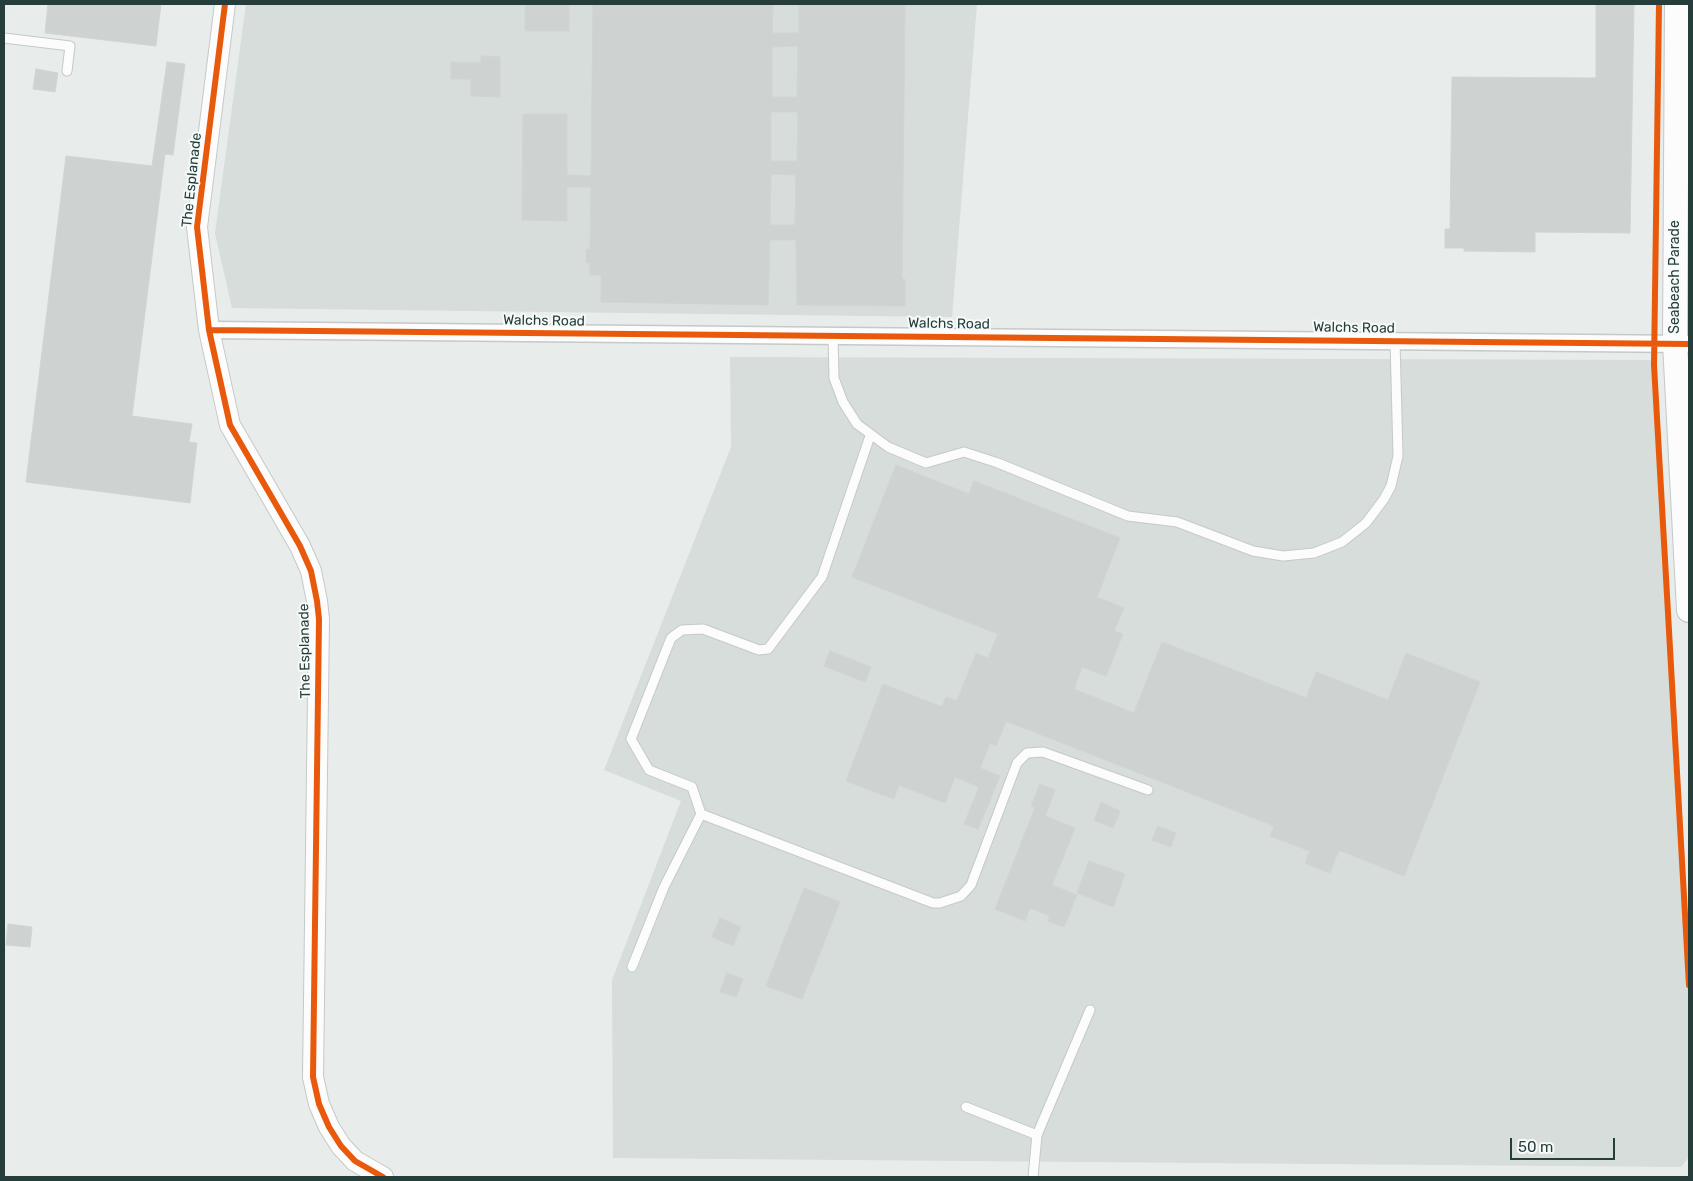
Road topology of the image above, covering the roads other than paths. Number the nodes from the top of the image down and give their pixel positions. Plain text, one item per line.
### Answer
1 (225, 4) edge
2 (1677, 4) edge
3 (4, 38) edge
4 (67, 71) dead end
5 (1682, 131) edge
6 (209, 330) junction
7 (832, 336) junction
8 (1395, 341) junction
9 (1682, 343) edge
10 (870, 436) junction
11 (1689, 610) edge
12 (1148, 790) dead end
13 (701, 814) junction
14 (632, 967) dead end
15 (1090, 1010) dead end
16 (966, 1107) dead end
17 (1037, 1135) junction
18 (382, 1177) edge
19 (1033, 1177) edge

1 - 6 street, The Esplanade
2 - 5 main road, Seabeach Parade
3 - 4 lane
5 - 9 main road, Seabeach Parade
6 - 7 street, Walchs Road
6 - 18 street, The Esplanade
7 - 8 street, Walchs Road
7 - 10 lane
8 - 9 street, Walchs Road
8 - 10 lane
9 - 11 main road, Seabeach Parade
10 - 13 lane
12 - 13 lane
13 - 14 lane
15 - 17 lane
16 - 17 lane
17 - 19 lane

